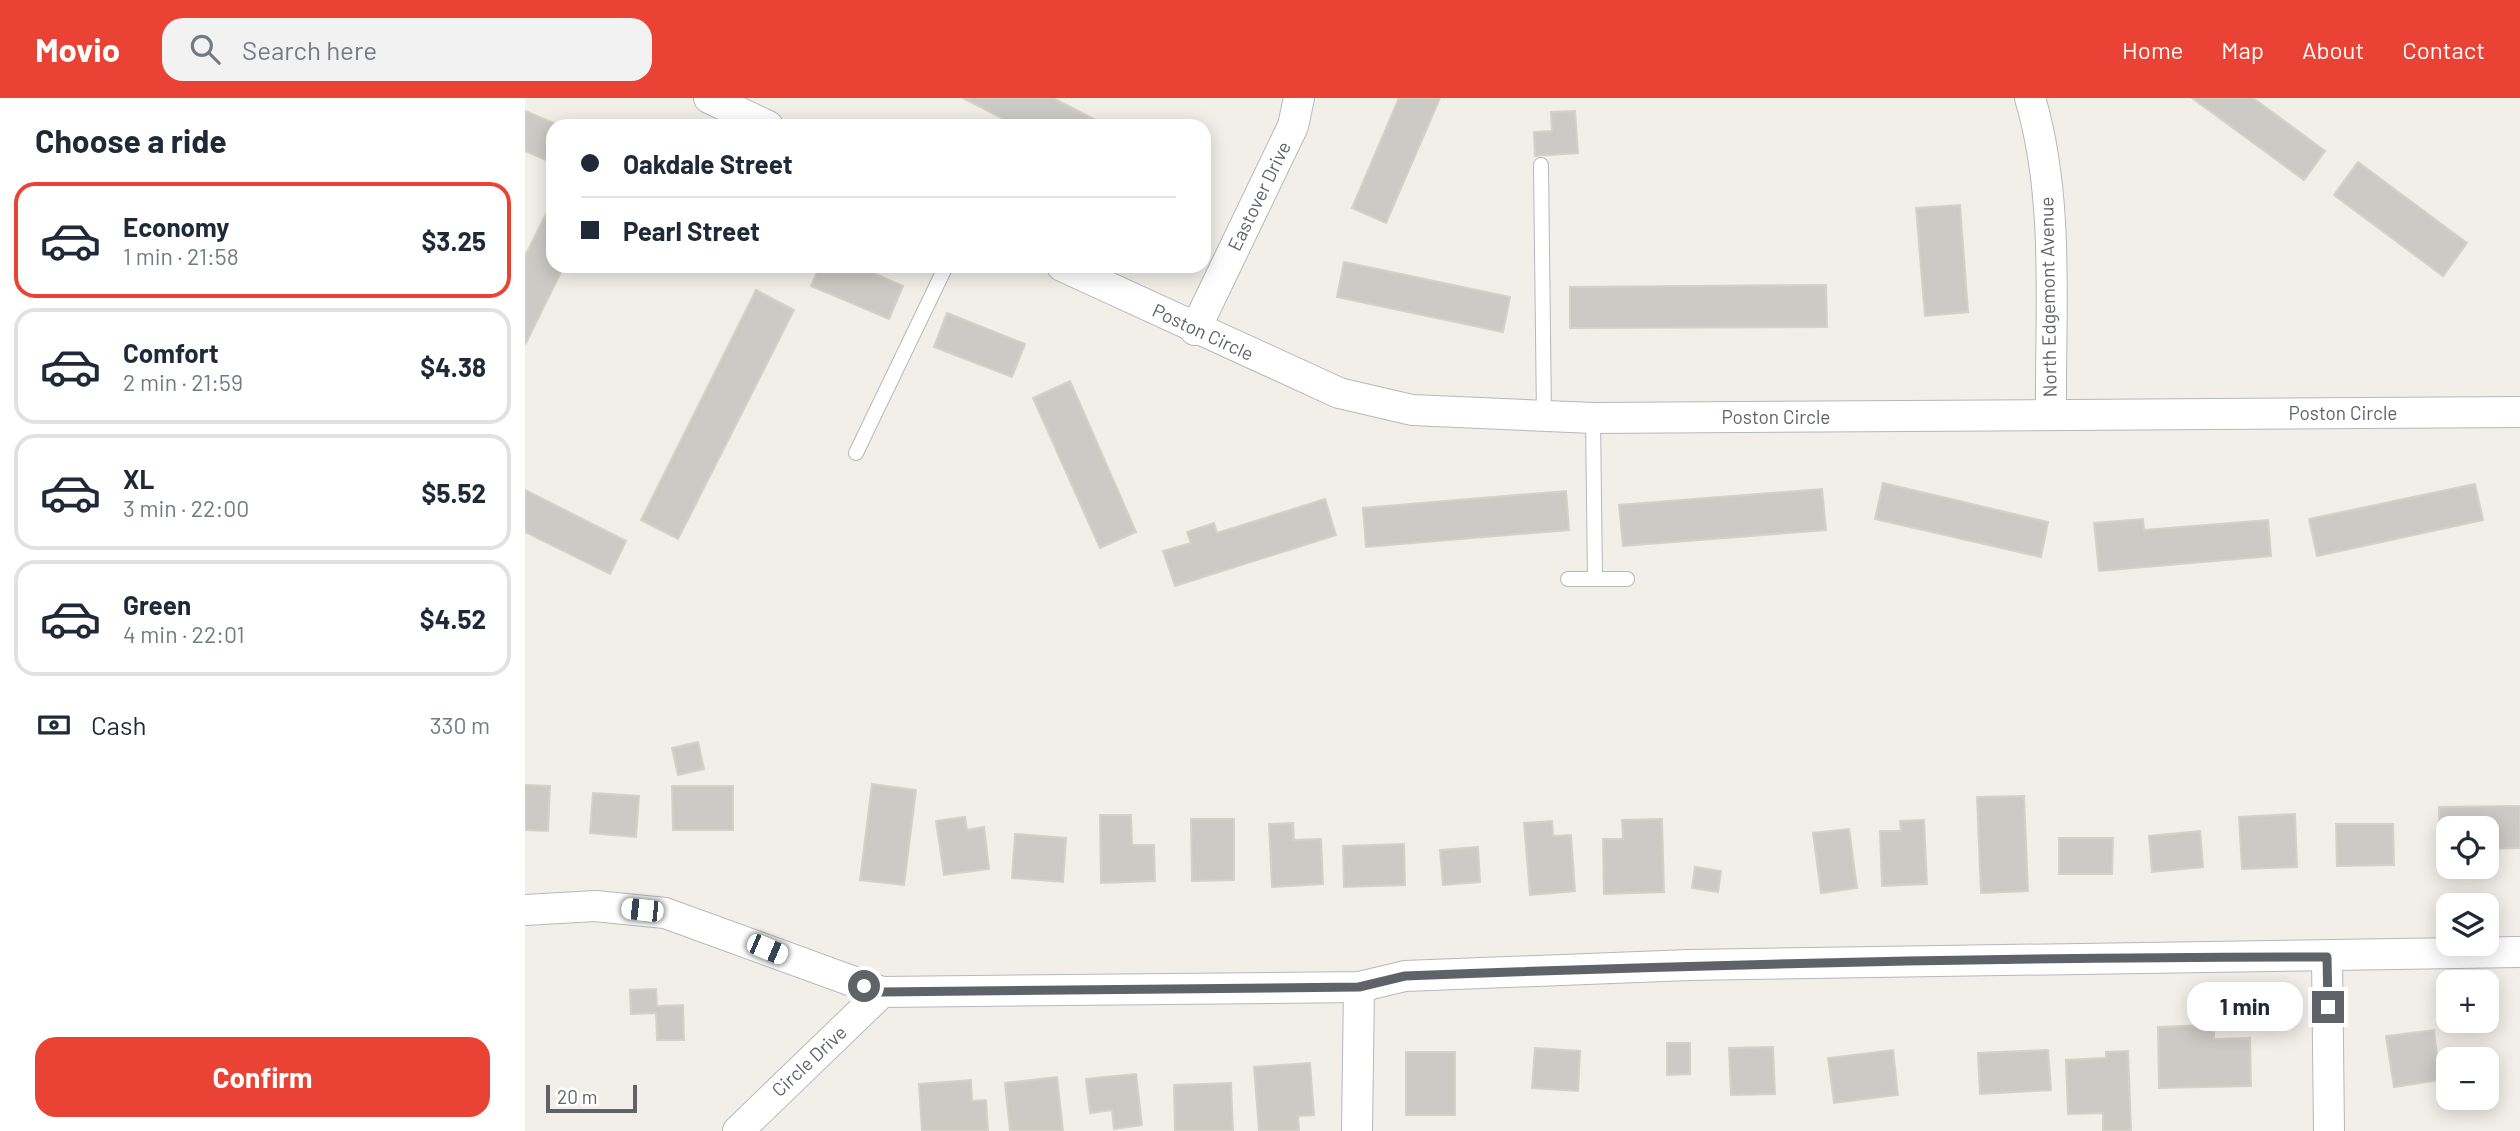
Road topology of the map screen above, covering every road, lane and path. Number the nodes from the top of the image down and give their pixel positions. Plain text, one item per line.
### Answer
1 (709, 98) edge
2 (1299, 98) edge
3 (2030, 98) edge
4 (756, 113) edge
5 (1541, 165) dead end
6 (943, 273) edge
7 (1077, 273) edge
8 (1195, 330) junction
9 (2520, 412) edge
10 (2051, 415) junction
11 (1544, 417) junction
12 (1593, 418) junction
13 (856, 453) dead end
14 (1595, 578) junction
15 (1569, 579) dead end
16 (1627, 579) dead end
17 (525, 910) edge
18 (2520, 952) edge
19 (2327, 957) junction
20 (1359, 987) junction
21 (882, 992) junction
22 (738, 1131) edge
23 (1357, 1131) edge
24 (2329, 1131) edge

1 - 4 street
2 - 8 street, Eastover Drive
3 - 10 street, North Edgemont Avenue
5 - 11 lane
6 - 13 lane
7 - 8 street, Poston Circle
8 - 11 street, Poston Circle
9 - 10 street, Poston Circle
10 - 12 street, Poston Circle
11 - 12 street, Poston Circle
12 - 14 lane
14 - 15 lane
14 - 16 lane
17 - 21 street
18 - 19 street
19 - 20 street
19 - 24 street
20 - 21 street
20 - 23 street
21 - 22 street, Circle Drive

